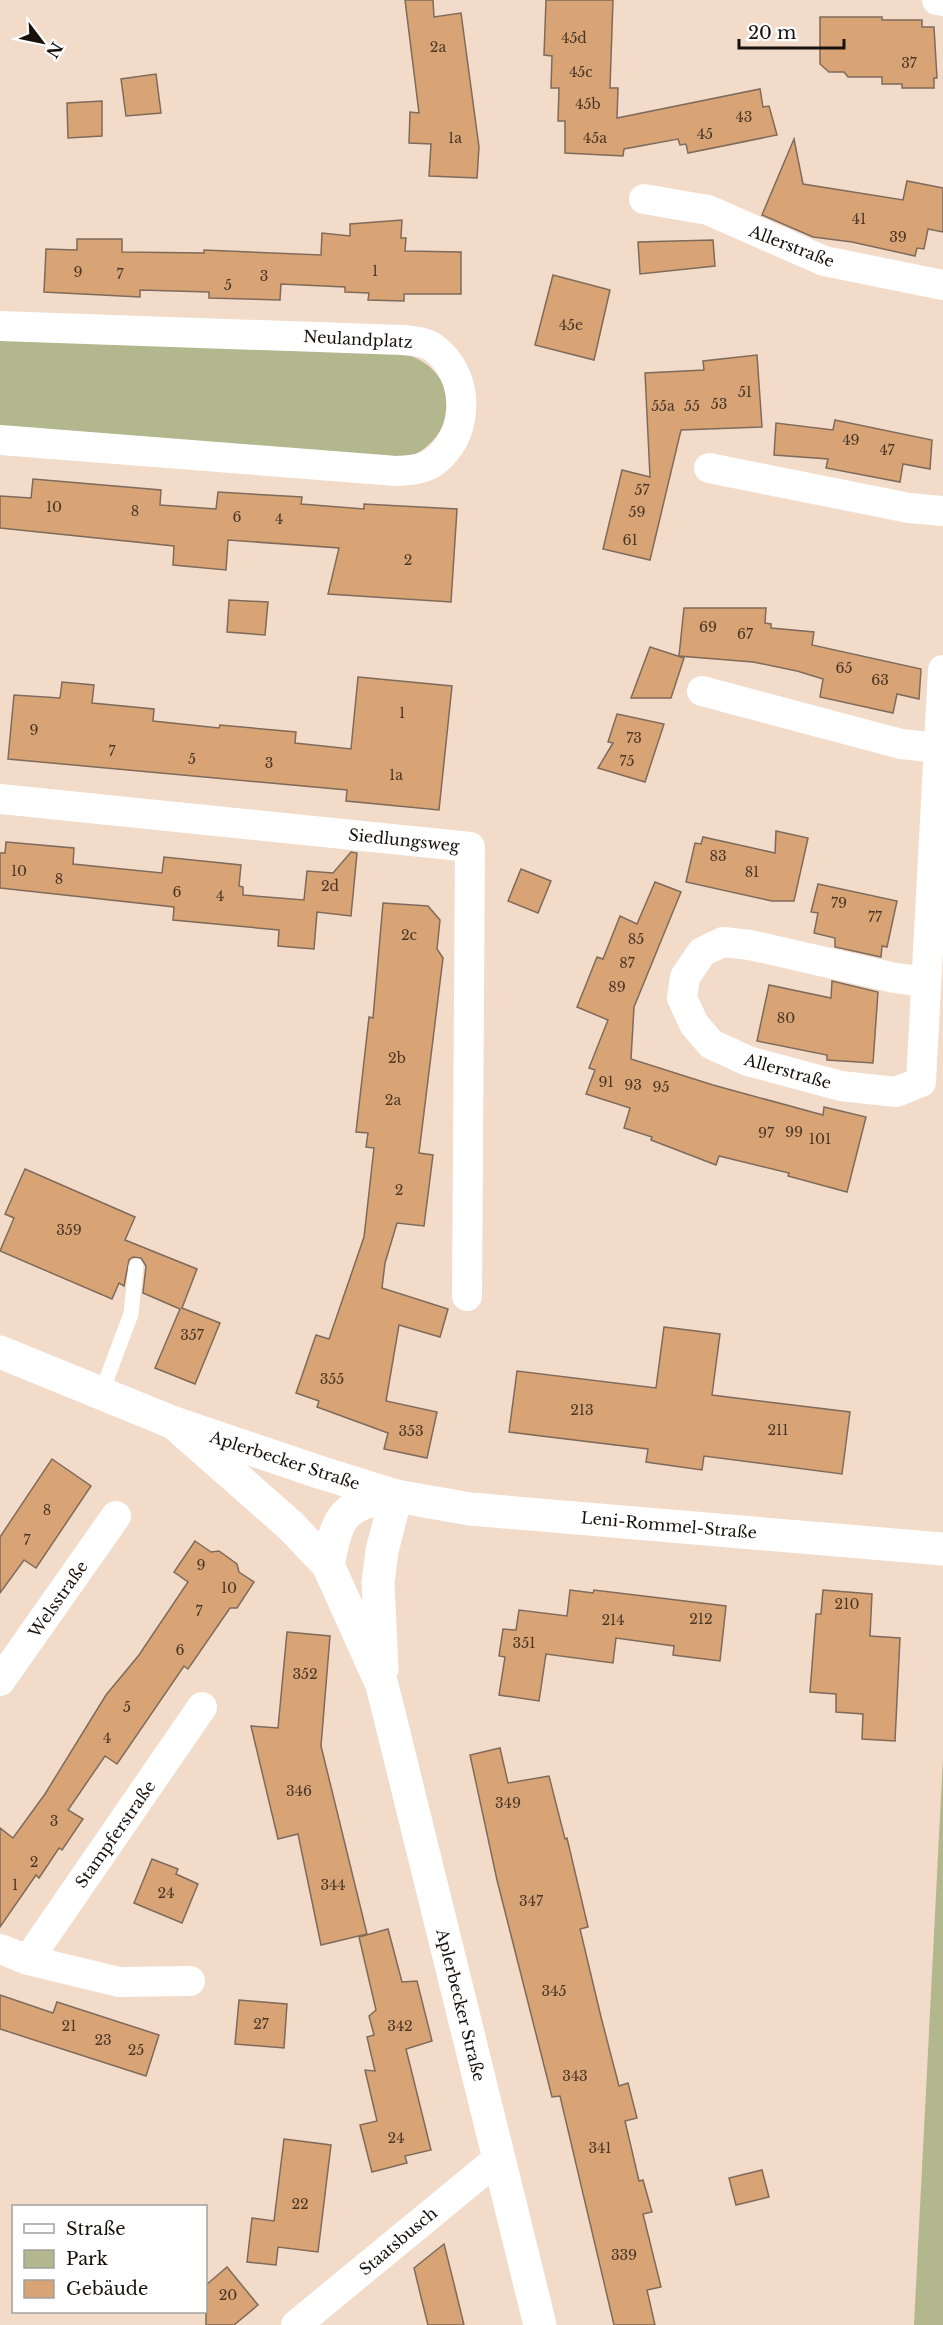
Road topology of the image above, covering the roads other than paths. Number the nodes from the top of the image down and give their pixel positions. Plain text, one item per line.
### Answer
1 (937, 0) edge
2 (943, 1) edge
3 (644, 199) dead end
4 (943, 285) edge
5 (0, 326) edge
6 (0, 440) edge
7 (709, 468) dead end
8 (943, 511) edge
9 (943, 670) edge
10 (702, 691) dead end
11 (939, 748) junction
12 (0, 799) edge
13 (926, 982) junction
14 (136, 1266) dead end
15 (467, 1296) dead end
16 (0, 1352) edge
17 (101, 1394) junction
18 (174, 1423) junction
19 (396, 1496) junction
20 (116, 1516) dead end
21 (943, 1549) edge
22 (328, 1565) junction
23 (0, 1681) edge
24 (382, 1685) junction
25 (202, 1707) dead end
26 (0, 1949) edge
27 (28, 1960) junction
28 (190, 1981) dead end
29 (499, 2158) junction
30 (297, 2325) edge
31 (540, 2325) edge

1 - 2 street
3 - 4 street, Allerstraße
5 - 6 street, Neulandplatz
7 - 8 street
9 - 11 street, Allerstraße
10 - 11 street
11 - 13 street, Allerstraße
12 - 15 street, Siedlungsweg
13 - 13 street, Allerstraße
14 - 17 lane
16 - 17 main road, Aplerbecker Straße
17 - 18 main road, Aplerbecker Straße
18 - 19 main road, Aplerbecker Straße
18 - 22 main road, Aplerbecker Straße
19 - 21 main road, Leni-Rommel-Straße
19 - 22 main road, Aplerbecker Straße
19 - 24 main road, Aplerbecker Straße
20 - 23 street, Welsstraße
22 - 24 main road, Aplerbecker Straße
24 - 29 main road, Aplerbecker Straße
25 - 27 street, Stampferstraße
26 - 27 street
27 - 28 street
29 - 30 street, Staatsbusch
29 - 31 main road, Aplerbecker Straße

